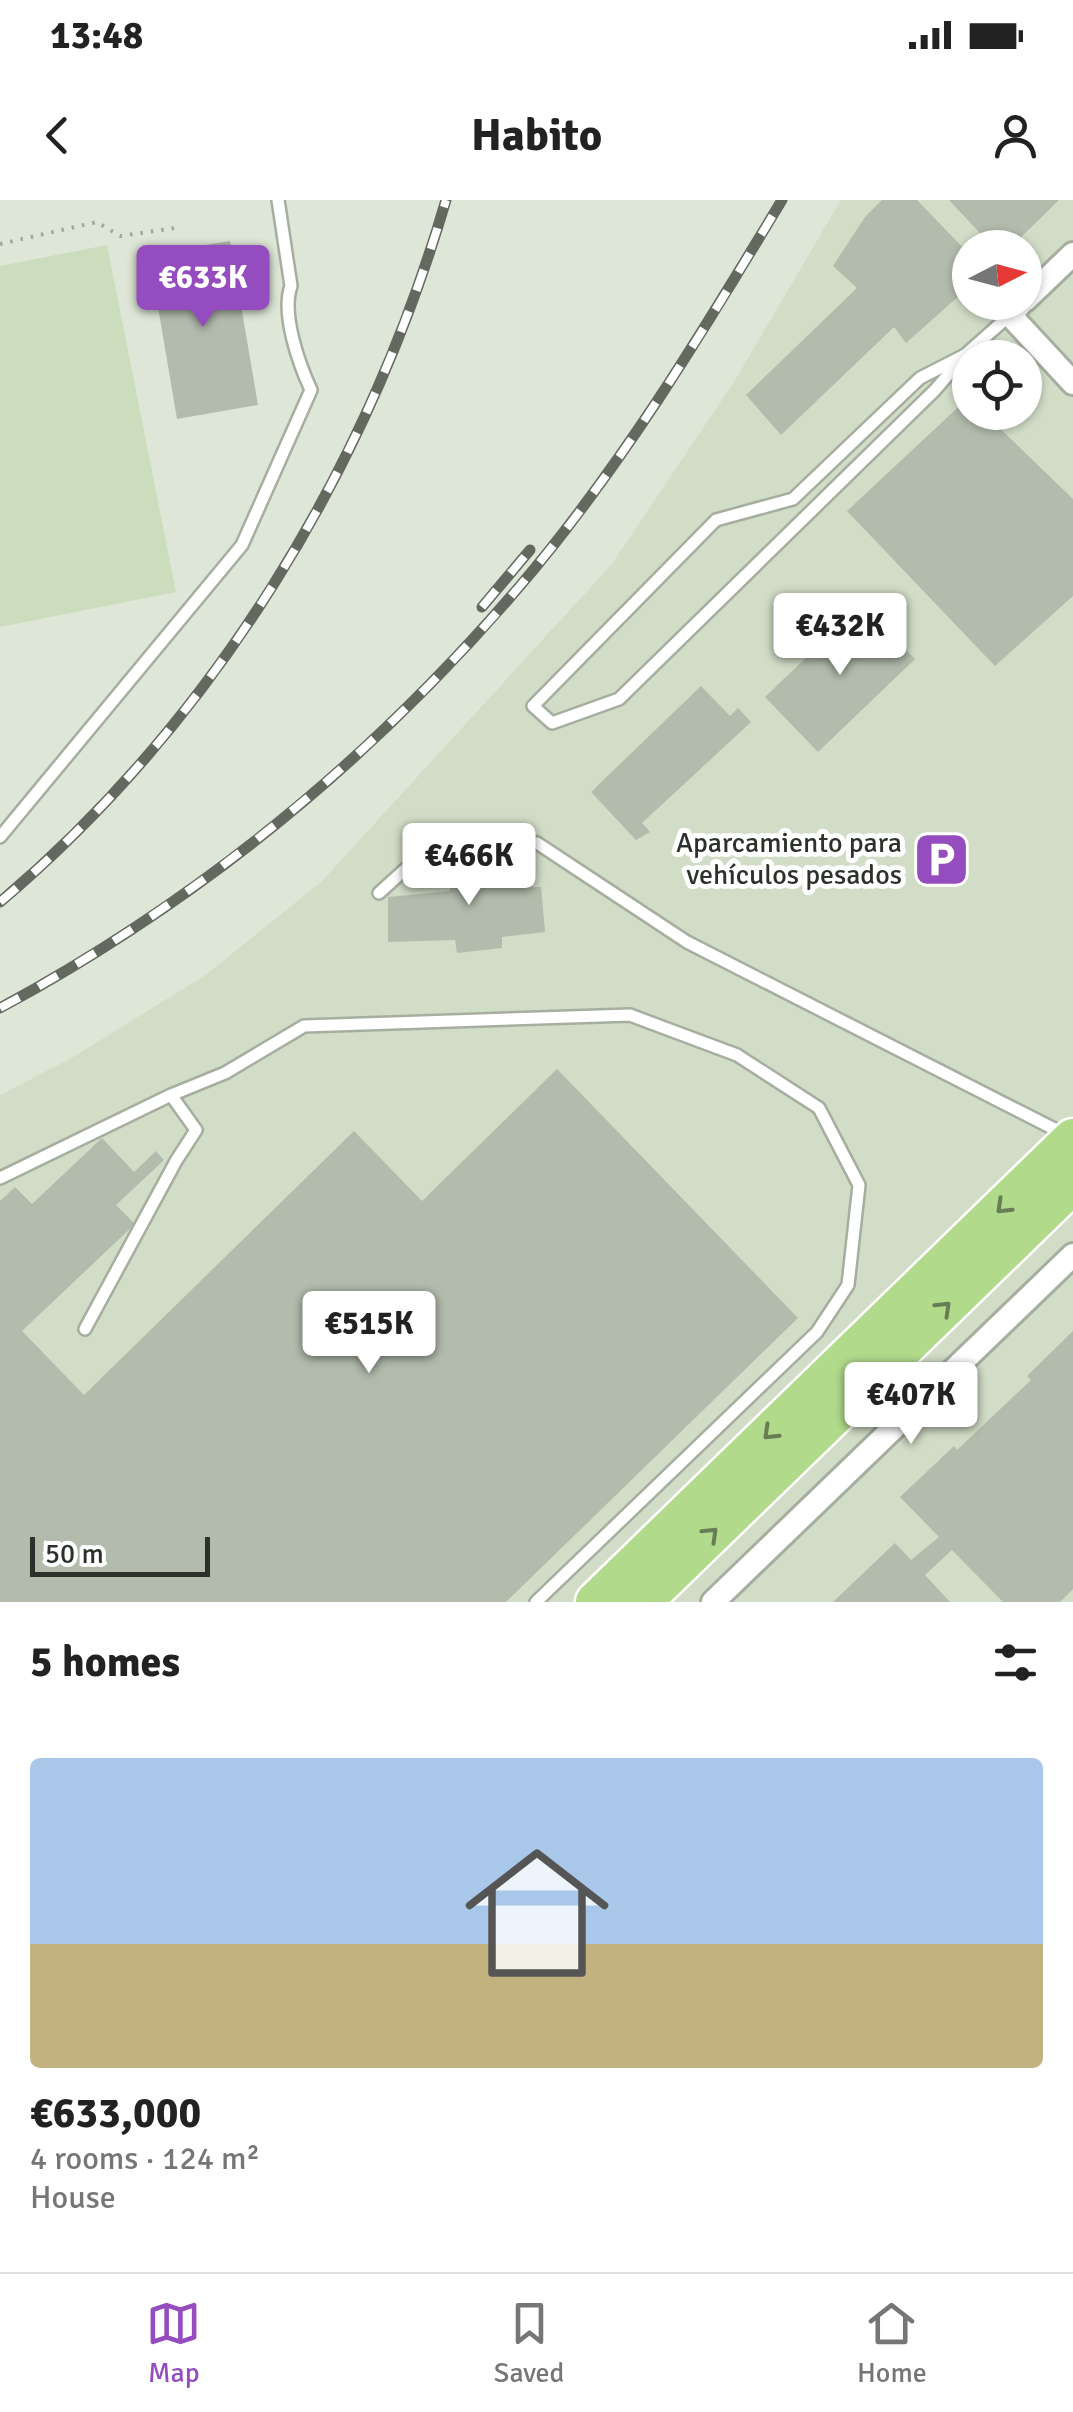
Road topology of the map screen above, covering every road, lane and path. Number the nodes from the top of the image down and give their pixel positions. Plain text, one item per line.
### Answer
1 (278, 200) edge
2 (175, 228) dead end
3 (0, 244) edge
4 (1073, 254) edge
5 (1042, 284) edge
6 (1004, 320) edge
7 (1029, 320) edge
8 (982, 340) edge
9 (965, 355) joint
10 (1073, 383) edge
11 (0, 837) edge
12 (379, 893) dead end
13 (171, 1095) junction
14 (1073, 1139) edge
15 (0, 1178) edge
16 (1073, 1183) edge
17 (1073, 1254) edge
18 (84, 1328) dead end
19 (536, 1602) edge
20 (596, 1602) edge
21 (641, 1602) edge
22 (713, 1602) edge

1 - 11 lane
2 - 3 path
4 - 5 street
6 - 8 lane
7 - 10 street
9 - 9 lane
12 - 14 lane
13 - 15 lane
13 - 18 lane
13 - 19 lane
14 -> 20 highway
21 -> 16 highway
17 - 22 street

